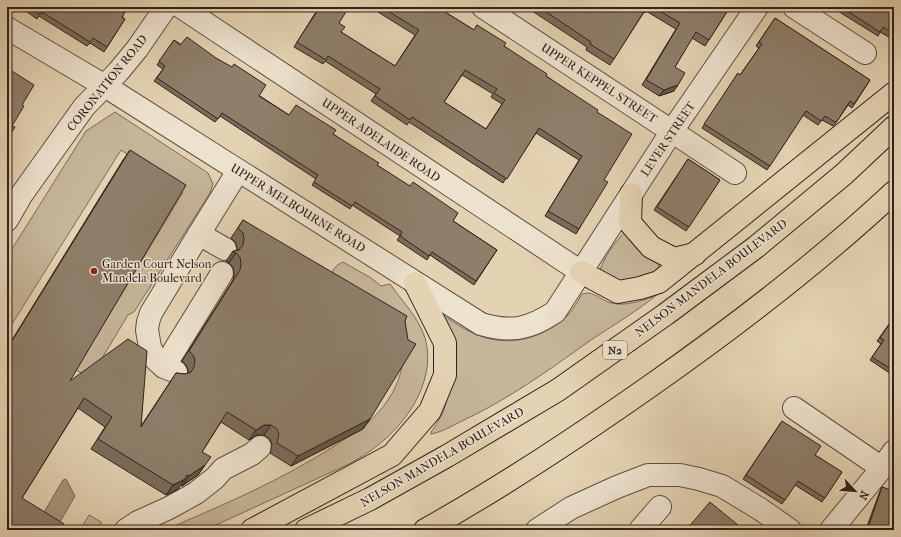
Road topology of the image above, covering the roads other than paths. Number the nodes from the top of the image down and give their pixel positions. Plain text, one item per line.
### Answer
1 (166, 7) edge
2 (181, 7) edge
3 (484, 7) edge
4 (757, 7) edge
5 (794, 7) edge
6 (7, 28) edge
7 (865, 53) dead end
8 (105, 86) junction
9 (894, 93) edge
10 (894, 127) edge
11 (672, 131) junction
12 (238, 171) junction
13 (735, 173) dead end
14 (894, 192) edge
15 (631, 194) junction
16 (7, 220) edge
17 (199, 234) junction
18 (225, 249) dead end
19 (695, 254) junction
20 (581, 272) junction
21 (222, 273) dead end
22 (415, 283) junction
23 (794, 408) dead end
24 (260, 447) dead end
25 (553, 454) junction
26 (888, 459) edge
27 (660, 507) dead end
28 (126, 530) edge
29 (252, 530) edge
30 (306, 530) edge
31 (425, 530) edge
32 (451, 530) edge
33 (538, 530) edge
34 (640, 530) edge
35 (790, 530) edge
36 (831, 530) edge

1 - 8 street, CORONATION ROAD
2 - 20 street, UPPER ADELAIDE ROAD
3 - 11 street, UPPER KEPPEL STREET
4 - 11 street, LEVER STREET
5 - 7 street
6 - 8 street, UPPER MELBOURNE ROAD
8 - 12 street, UPPER MELBOURNE ROAD
8 - 16 street, CORONATION ROAD
9 - 19 highway
10 - 30 highway, NELSON MANDELA BOULEVARD / N2
11 - 13 street, UPPER KEPPEL STREET
11 - 15 street, LEVER STREET
12 - 17 street
12 - 22 street, UPPER MELBOURNE ROAD
14 - 25 highway
15 - 19 highway
15 - 20 street, LEVER STREET
17 - 18 street
17 - 21 street
19 - 20 highway
20 - 22 street, UPPER MELBOURNE ROAD
22 - 29 highway
23 - 26 street
24 - 28 street
25 - 31 highway
25 - 32 highway
26 - 36 street
27 - 34 street
33 - 35 street

